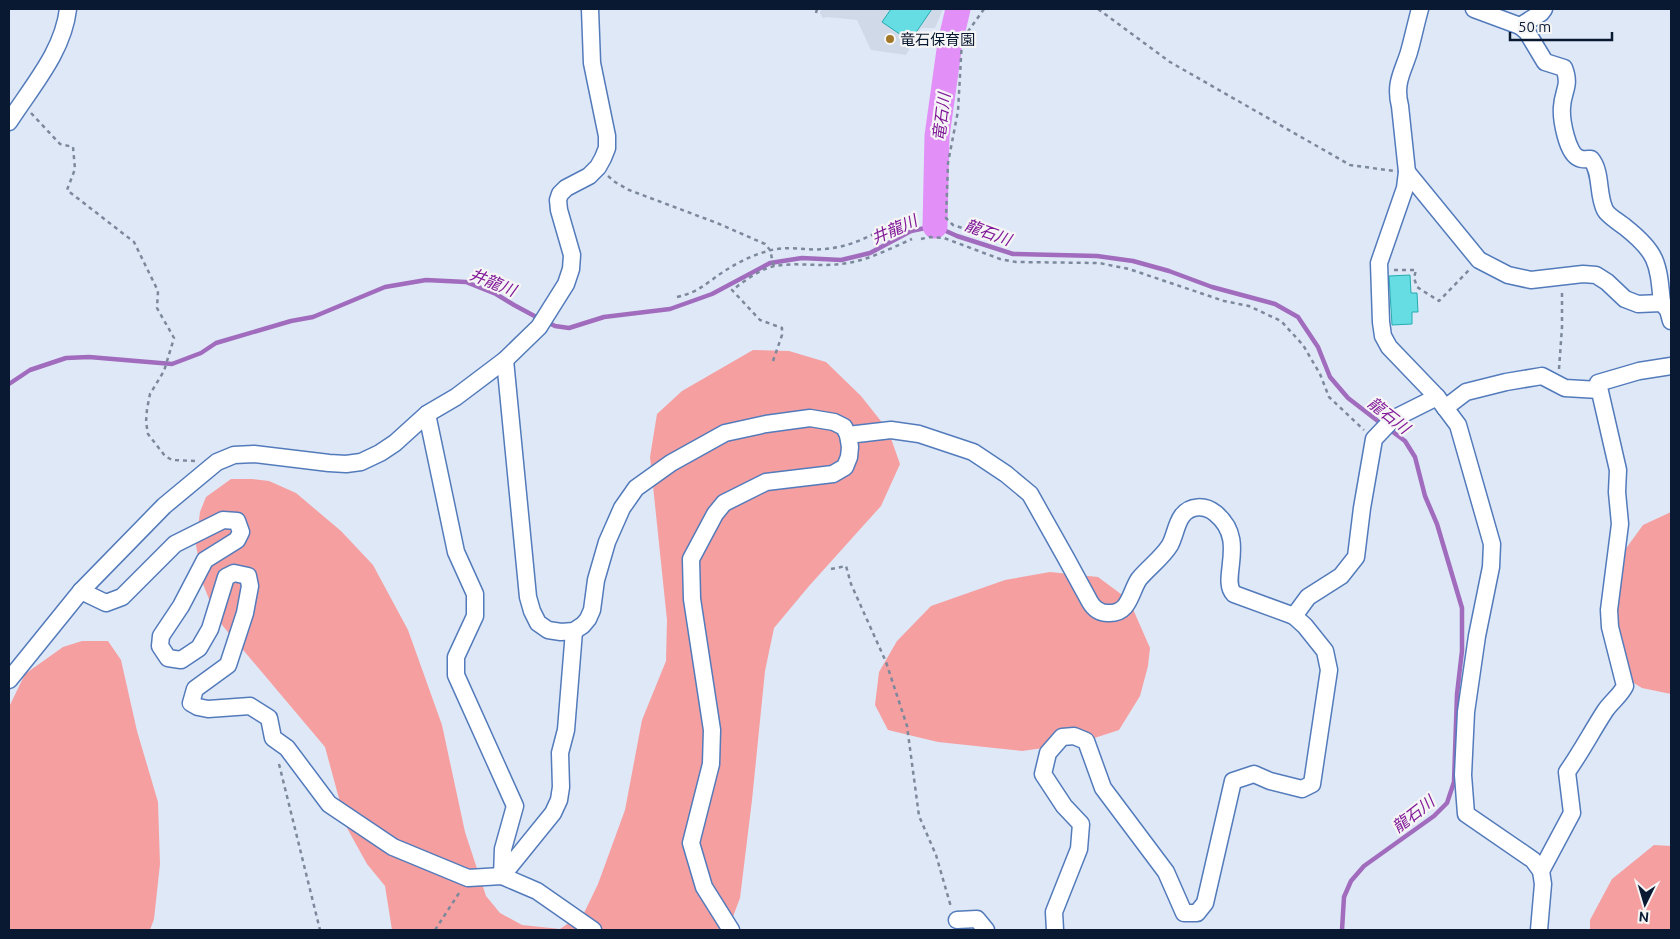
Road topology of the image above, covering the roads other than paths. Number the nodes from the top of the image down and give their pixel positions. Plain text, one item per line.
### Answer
1 (68, 9) edge
2 (590, 9) edge
3 (1420, 9) edge
4 (1474, 9) edge
5 (1544, 9) edge
6 (1520, 26) junction
7 (9, 122) edge
8 (1407, 172) junction
9 (1662, 303) junction
10 (1671, 321) edge
11 (505, 360) junction
12 (1671, 366) edge
13 (1599, 390) junction
14 (1441, 402) junction
15 (427, 414) junction
16 (848, 435) junction
17 (81, 591) junction
18 (1294, 616) junction
19 (574, 631) junction
20 (9, 680) edge
21 (1541, 871) junction
22 (502, 876) junction
23 (957, 920) road end
24 (593, 930) edge
25 (731, 930) edge
26 (986, 930) edge
27 (1055, 930) edge
28 (1539, 930) edge

1 - 7 street
2 - 11 street
3 - 8 street
4 - 6 street
5 - 6 street
6 - 9 street
8 - 9 street
8 - 14 street
9 - 10 street
11 - 15 street
11 - 19 street
12 - 13 street
13 - 14 street
13 - 21 street
14 - 18 street
14 - 21 street
15 - 17 street
15 - 22 street
16 - 18 street
16 - 19 street
16 - 25 street
17 - 20 street
17 - 22 street
18 - 27 street
19 - 22 street
21 - 28 street
22 - 24 street
23 - 26 street

